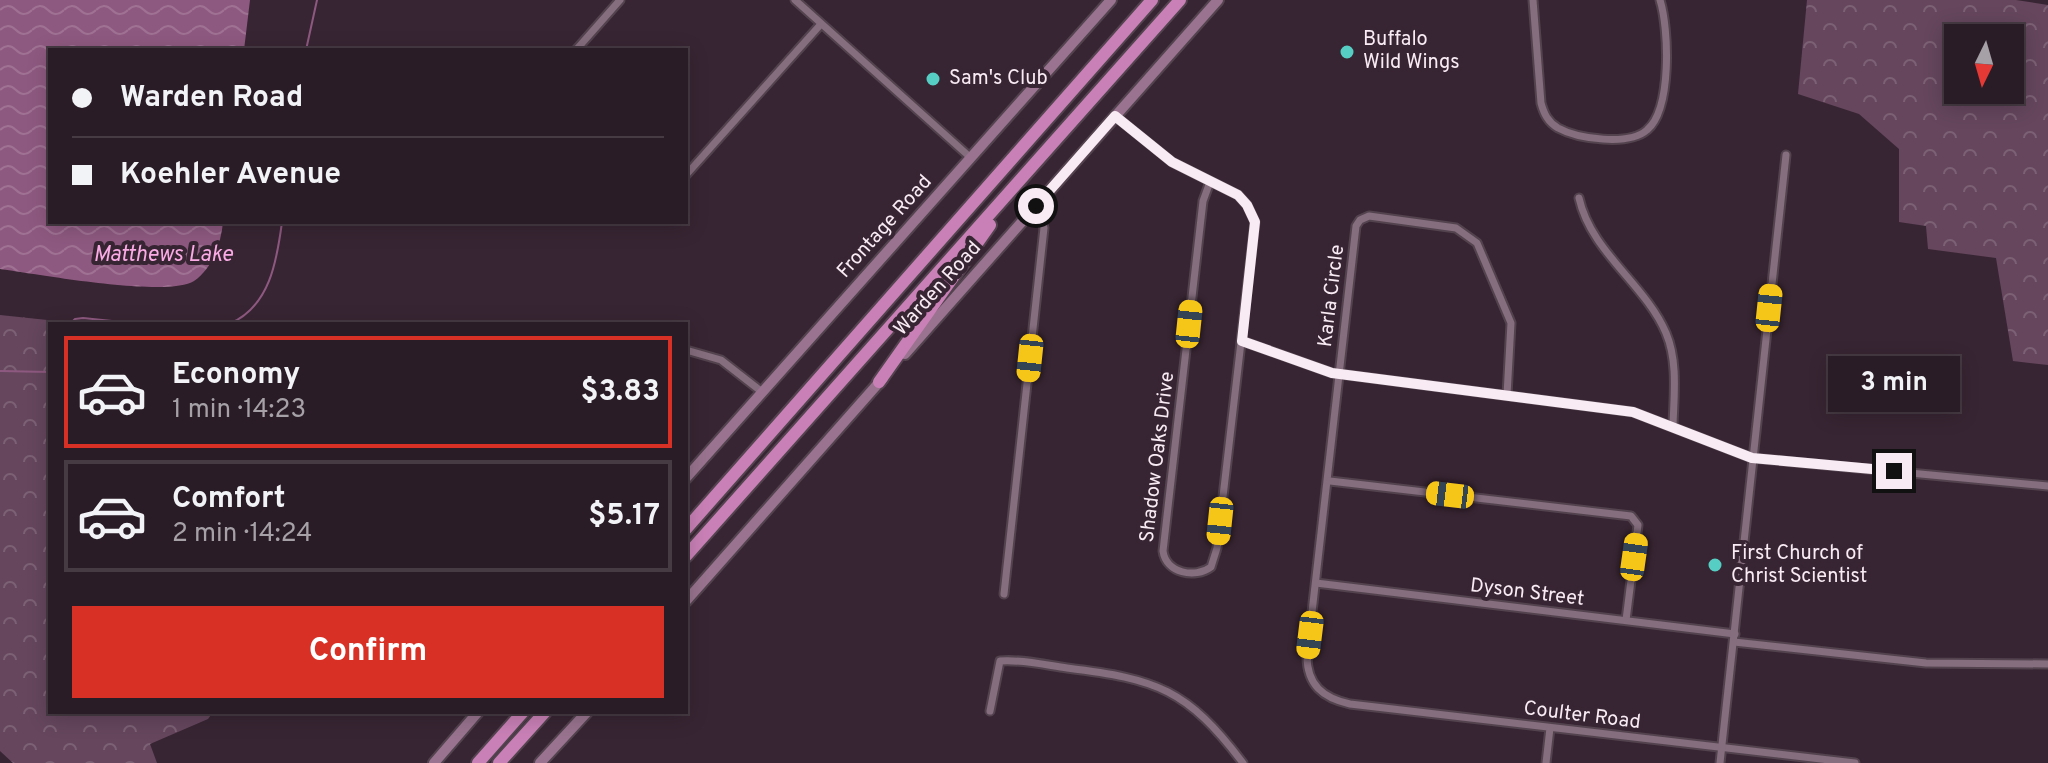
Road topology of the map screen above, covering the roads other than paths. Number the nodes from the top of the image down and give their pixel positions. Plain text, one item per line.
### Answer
1 (620, 0) edge
2 (795, 0) edge
3 (1111, 0) edge
4 (1152, 0) edge
5 (1180, 0) edge
6 (1218, 0) edge
7 (1533, 0) edge
8 (1660, 0) edge
9 (821, 24) junction
10 (578, 48) edge
11 (1115, 116) junction
12 (1786, 155) dead end
13 (971, 158) junction
14 (1033, 166) junction
15 (688, 173) edge
16 (1210, 182) junction
17 (1579, 198) dead end
18 (1036, 206) junction
19 (1242, 341) junction
20 (688, 351) edge
21 (1339, 373) junction
22 (879, 382) junction
23 (762, 392) junction
24 (1507, 395) junction
25 (1673, 425) junction
26 (1752, 458) junction
27 (688, 476) edge
28 (1330, 481) junction
29 (2048, 486) edge
30 (688, 527) edge
31 (688, 554) edge
32 (1316, 583) junction
33 (1004, 594) dead end
34 (688, 599) edge
35 (1626, 620) junction
36 (1735, 638) junction
37 (2048, 664) edge
38 (1313, 682) joint
39 (990, 711) dead end
40 (476, 714) edge
41 (521, 714) edge
42 (543, 714) edge
43 (585, 714) edge
44 (1550, 728) junction
45 (1722, 750) junction
46 (434, 763) edge
47 (478, 763) edge
48 (499, 763) edge
49 (540, 763) edge
50 (1243, 763) edge
51 (1546, 763) edge
52 (1720, 763) edge
53 (1855, 763) edge

1 - 10 street
2 - 9 street
3 - 13 main road, Frontage Road
4 - 30 highway
5 - 14 highway
6 - 11 main road, Warden Road
7 - 8 street
9 - 13 street
9 - 15 street
11 - 16 street, Shadow Oaks Drive
11 - 18 main road, Warden Road
12 - 26 street
13 - 23 main road, Frontage Road
14 - 22 highway
14 - 31 highway
16 - 19 street, Shadow Oaks Drive
16 - 19 street, Shadow Oaks Drive
17 - 25 street
18 - 22 main road, Warden Road
18 - 33 street
19 - 21 street
20 - 23 street
21 - 24 street
21 - 24 street, Karla Circle
21 - 28 street, Karla Circle
22 - 34 main road, Warden Road
23 - 27 main road, Frontage Road
24 - 25 street
25 - 26 street
26 - 29 street
26 - 36 street
28 - 32 street, Karla Circle
28 - 35 street
32 - 35 street, Dyson Street
32 - 38 street, Karla Circle
35 - 36 street, Dyson Street
36 - 37 street, Dyson Street
36 - 45 street
38 - 44 street, Coulter Road
39 - 50 street
40 - 46 main road
41 - 47 highway
42 - 48 highway
43 - 49 main road
44 - 45 street, Coulter Road
44 - 51 street
45 - 52 street
45 - 53 street, Coulter Road

